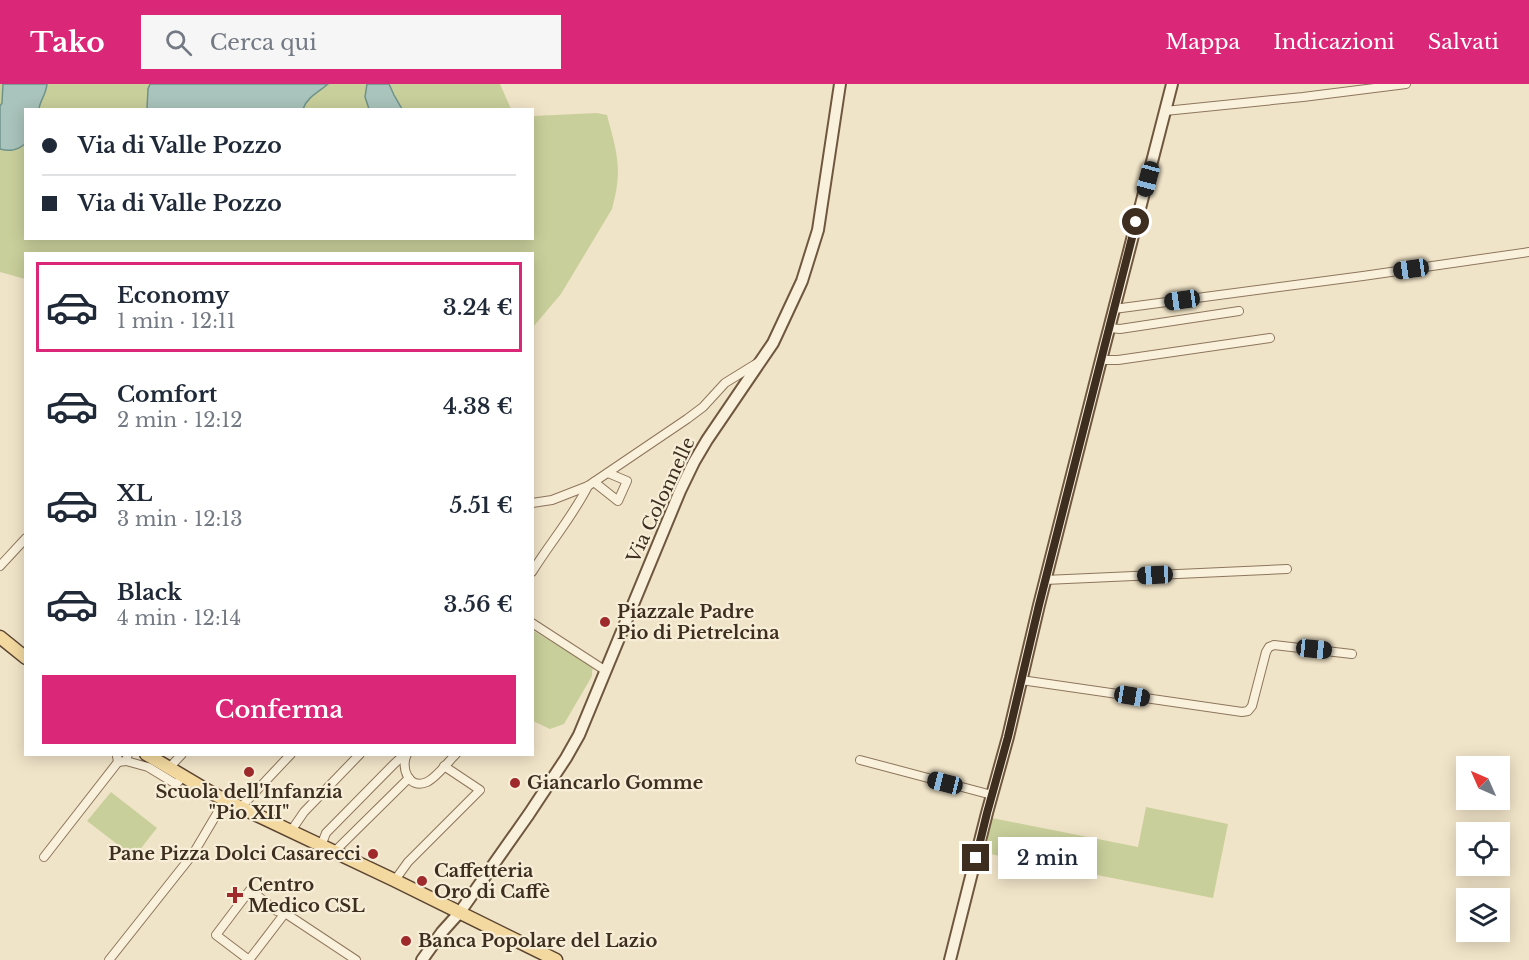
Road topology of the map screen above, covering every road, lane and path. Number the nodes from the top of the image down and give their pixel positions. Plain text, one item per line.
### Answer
1 (840, 84) edge
2 (1172, 84) edge
3 (1406, 84) edge
4 (1165, 111) junction
5 (1529, 252) edge
6 (1114, 309) junction
7 (1239, 311) dead end
8 (1109, 328) junction
9 (1270, 338) dead end
10 (763, 359) junction
11 (1101, 360) junction
12 (608, 473) junction
13 (591, 484) junction
14 (534, 503) edge
15 (24, 540) edge
16 (0, 566) edge
17 (534, 569) edge
18 (1287, 569) dead end
19 (1045, 580) junction
20 (534, 624) edge
21 (0, 637) edge
22 (1352, 654) dead end
23 (24, 656) edge
24 (606, 671) junction
25 (1021, 680) junction
26 (149, 756) edge
27 (180, 756) edge
28 (289, 756) edge
29 (358, 756) edge
30 (404, 756) edge
31 (406, 756) edge
32 (454, 756) edge
33 (122, 758) edge
34 (860, 760) dead end
35 (444, 766) junction
36 (169, 768) junction
37 (183, 777) junction
38 (409, 778) junction
39 (992, 795) junction
40 (225, 800) junction
41 (241, 807) junction
42 (291, 831) junction
43 (321, 846) junction
44 (334, 852) junction
45 (44, 857) dead end
46 (395, 880) junction
47 (460, 912) junction
48 (285, 913) junction
49 (109, 960) edge
50 (249, 960) edge
51 (356, 960) edge
52 (422, 960) edge
53 (556, 960) edge
54 (950, 960) edge

1 - 10 main road, Via Colonnelle
2 - 4 main road
3 - 4 street
4 - 6 main road
5 - 6 street
6 - 8 main road
7 - 8 street
8 - 11 main road
9 - 11 street
10 - 12 street
10 - 24 main road, Via Colonnelle
11 - 19 main road
12 - 13 street
12 - 13 street
13 - 14 street
13 - 17 street
15 - 16 street
18 - 19 street
19 - 25 main road
20 - 24 street
21 - 23 main road
22 - 25 street
24 - 47 main road, Via Colonnelle
25 - 39 main road
26 - 36 main road
27 - 36 street
28 - 41 street
29 - 42 street
30 - 43 street
31 - 38 street
32 - 35 street
33 - 37 street
33 - 45 street
34 - 39 street
35 - 38 street
35 - 46 street
36 - 37 main road
37 - 40 main road
38 - 44 street
39 - 54 main road
40 - 41 main road
40 - 49 street
41 - 42 main road
42 - 43 main road
43 - 44 main road
44 - 46 main road
46 - 47 main road
47 - 52 main road, Via Colonnelle
47 - 53 main road
48 - 50 street
48 - 50 street
48 - 51 street

